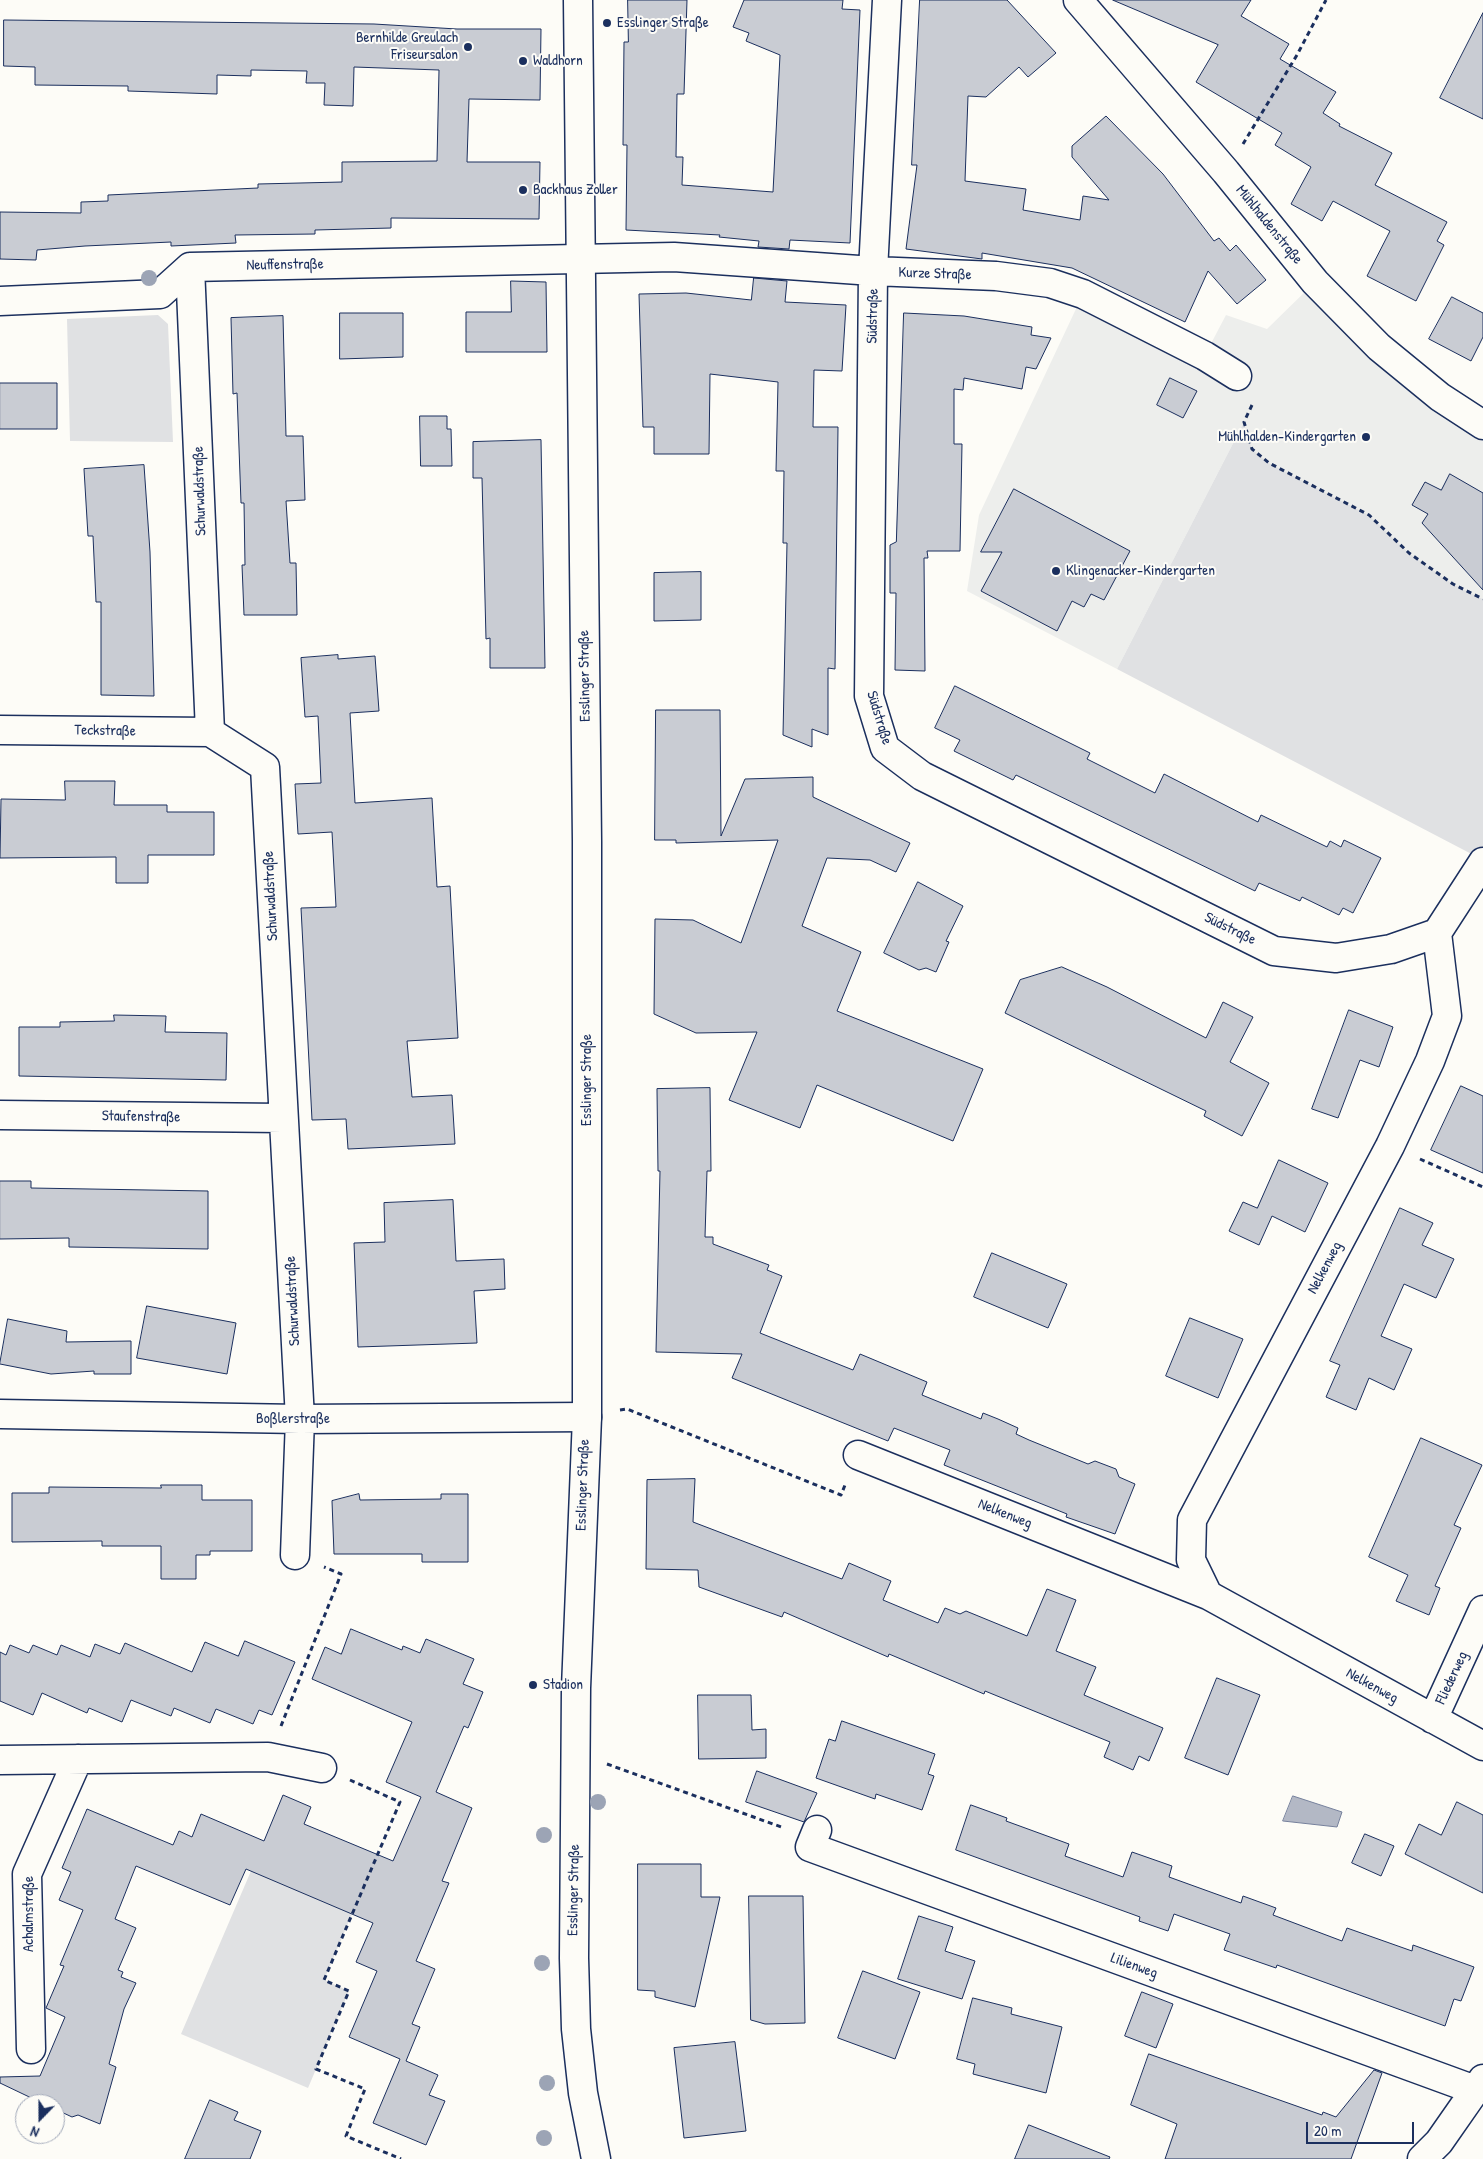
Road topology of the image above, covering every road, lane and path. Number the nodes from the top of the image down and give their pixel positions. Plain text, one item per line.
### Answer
1 (578, 0) edge
2 (888, 0) edge
3 (1078, 0) edge
4 (1326, 0) edge
5 (1226, 172) junction
6 (580, 260) junction
7 (190, 267) junction
8 (873, 271) junction
9 (0, 300) edge
10 (1238, 376) joint
11 (1483, 425) edge
12 (1483, 599) edge
13 (0, 730) edge
14 (210, 732) junction
15 (1483, 862) edge
16 (1437, 933) junction
17 (0, 1115) edge
18 (282, 1118) junction
19 (1390, 1146) junction
20 (1483, 1187) edge
21 (0, 1414) edge
22 (587, 1417) junction
23 (300, 1419) junction
24 (858, 1454) joint
25 (295, 1555) joint
26 (1208, 1595) junction
27 (1483, 1610) edge
28 (1433, 1719) junction
29 (1483, 1746) edge
30 (576, 1753) junction
31 (268, 1757) junction
32 (78, 1759) junction
33 (0, 1760) edge
34 (322, 1768) joint
35 (817, 1830) joint
36 (31, 2050) dead end
37 (1479, 2085) edge
38 (401, 2159) edge
39 (596, 2159) edge
40 (1422, 2159) edge

1 - 6 street, Esslinger Straße
2 - 8 street, Südstraße
3 - 5 street, Mühlhaldenstraße
4 - 5 path
5 - 11 street, Mühlhaldenstraße
6 - 7 street, Neuffenstraße
6 - 8 street, Kurze Straße
6 - 22 street, Esslinger Straße
7 - 9 street
7 - 14 street, Schurwaldstraße
8 - 10 street, Kurze Straße
8 - 16 street, Südstraße
10 - 12 path
13 - 14 street, Teckstraße
14 - 18 street, Schurwaldstraße
15 - 16 street
16 - 19 street, Nelkenweg
17 - 18 street, Staufenstraße
18 - 23 street, Schurwaldstraße
19 - 20 path
19 - 26 street, Nelkenweg
21 - 23 street, Boßlerstraße
22 - 23 street, Boßlerstraße
22 - 24 path
22 - 30 street, Esslinger Straße
23 - 25 street, Schurwaldstraße
24 - 26 street, Nelkenweg
25 - 31 path
26 - 28 street, Nelkenweg
27 - 28 street, Fliederweg
28 - 29 street, Nelkenweg
30 - 35 path
30 - 39 street, Esslinger Straße
31 - 32 street
31 - 34 street
32 - 33 street
32 - 36 street, Achalmstraße
34 - 38 path
35 - 37 street, Lilienweg
37 - 40 street

